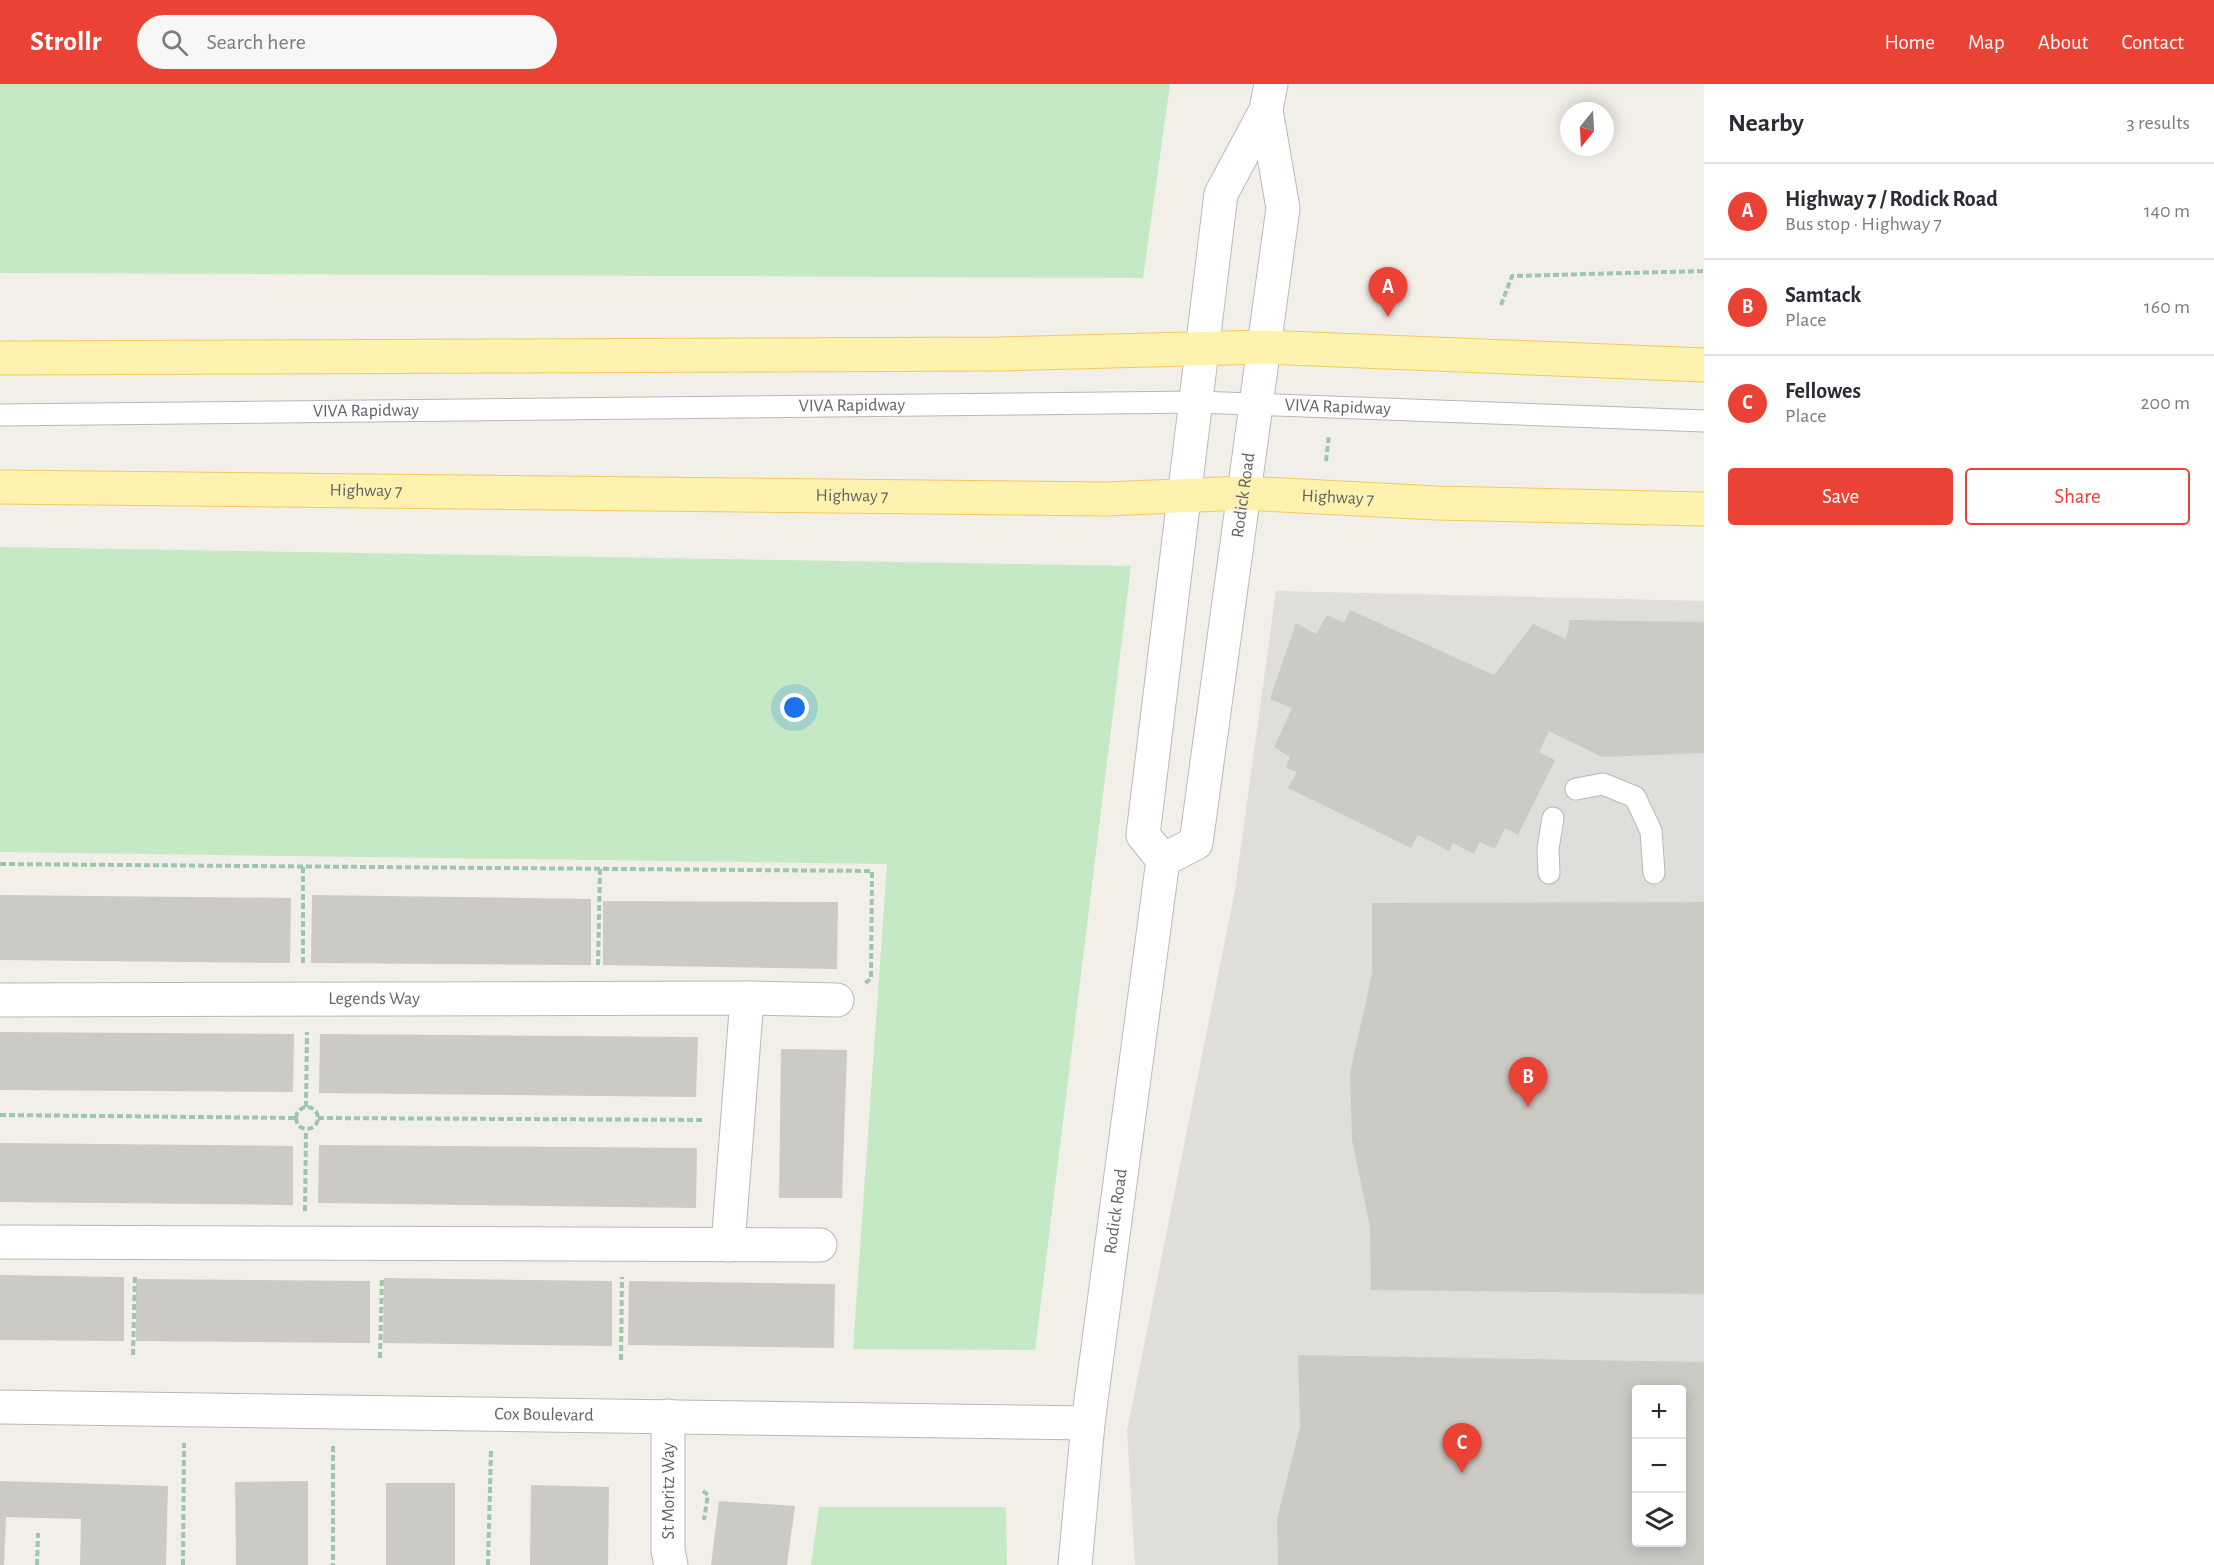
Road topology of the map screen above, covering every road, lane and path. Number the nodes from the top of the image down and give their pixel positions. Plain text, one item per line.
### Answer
1 (1268, 97) edge
2 (1704, 271) edge
3 (1501, 305) dead end
4 (1264, 347) junction
5 (1203, 350) junction
6 (0, 358) edge
7 (1704, 365) edge
8 (1197, 402) junction
9 (1257, 404) junction
10 (0, 415) edge
11 (1704, 420) edge
12 (1329, 434) dead end
13 (1326, 461) dead end
14 (0, 486) edge
15 (1243, 493) junction
16 (1183, 495) junction
17 (1704, 509) edge
18 (1576, 789) dead end
19 (1553, 818) dead end
20 (1163, 860) junction
21 (0, 864) edge
22 (303, 867) junction
23 (600, 869) junction
24 (1549, 873) dead end
25 (1654, 873) dead end
26 (303, 998) junction
27 (598, 998) junction
28 (747, 998) junction
29 (0, 1000) edge
30 (837, 1000) joint
31 (306, 1107) junction
32 (0, 1115) edge
33 (295, 1118) junction
34 (318, 1118) junction
35 (737, 1121) junction
36 (306, 1130) junction
37 (0, 1242) edge
38 (135, 1244) junction
39 (304, 1244) junction
40 (382, 1245) junction
41 (622, 1245) junction
42 (728, 1245) junction
43 (820, 1245) dead end
44 (133, 1355) dead end
45 (380, 1358) dead end
46 (621, 1360) dead end
47 (0, 1407) edge
48 (669, 1416) junction
49 (1088, 1423) junction
50 (332, 1442) dead end
51 (184, 1443) dead end
52 (491, 1443) dead end
53 (38, 1533) dead end
54 (37, 1565) edge
55 (183, 1565) edge
56 (333, 1565) edge
57 (488, 1565) edge
58 (671, 1565) edge
59 (1075, 1565) edge

1 - 4 street, Rodick Road
1 - 5 street, Rodick Road
2 - 3 path
4 - 5 main road
4 - 7 main road
4 - 9 street, Rodick Road
5 - 6 main road
5 - 8 street, Rodick Road
8 - 9 lane, VIVA Rapidway
8 - 10 lane, VIVA Rapidway
8 - 16 street, Rodick Road
9 - 11 lane, VIVA Rapidway
9 - 15 street, Rodick Road
12 - 13 path
14 - 16 main road, Highway 7
15 - 16 main road, Highway 7
15 - 17 main road, Highway 7
15 - 20 street, Rodick Road
16 - 20 street, Rodick Road
18 - 25 lane
19 - 24 lane
20 - 49 street, Rodick Road
21 - 22 path
22 - 23 path
22 - 26 path
23 - 27 path
23 - 30 path
26 - 27 street, Legends Way
26 - 29 street, Legends Way
26 - 31 path
27 - 28 street, Legends Way
28 - 30 street, Legends Way
28 - 35 street
31 - 33 path
31 - 34 path
32 - 33 path
33 - 36 path
34 - 35 path
34 - 36 path
35 - 42 street
36 - 39 path
37 - 38 street
38 - 39 street
38 - 44 path
39 - 40 street
40 - 41 street
40 - 45 path
41 - 42 street
41 - 46 path
42 - 43 street
47 - 48 street, Cox Boulevard
48 - 49 street, Cox Boulevard
48 - 58 street, St Moritz Way
49 - 59 street, Rodick Road
50 - 56 path
51 - 55 path
52 - 57 path
53 - 54 path

